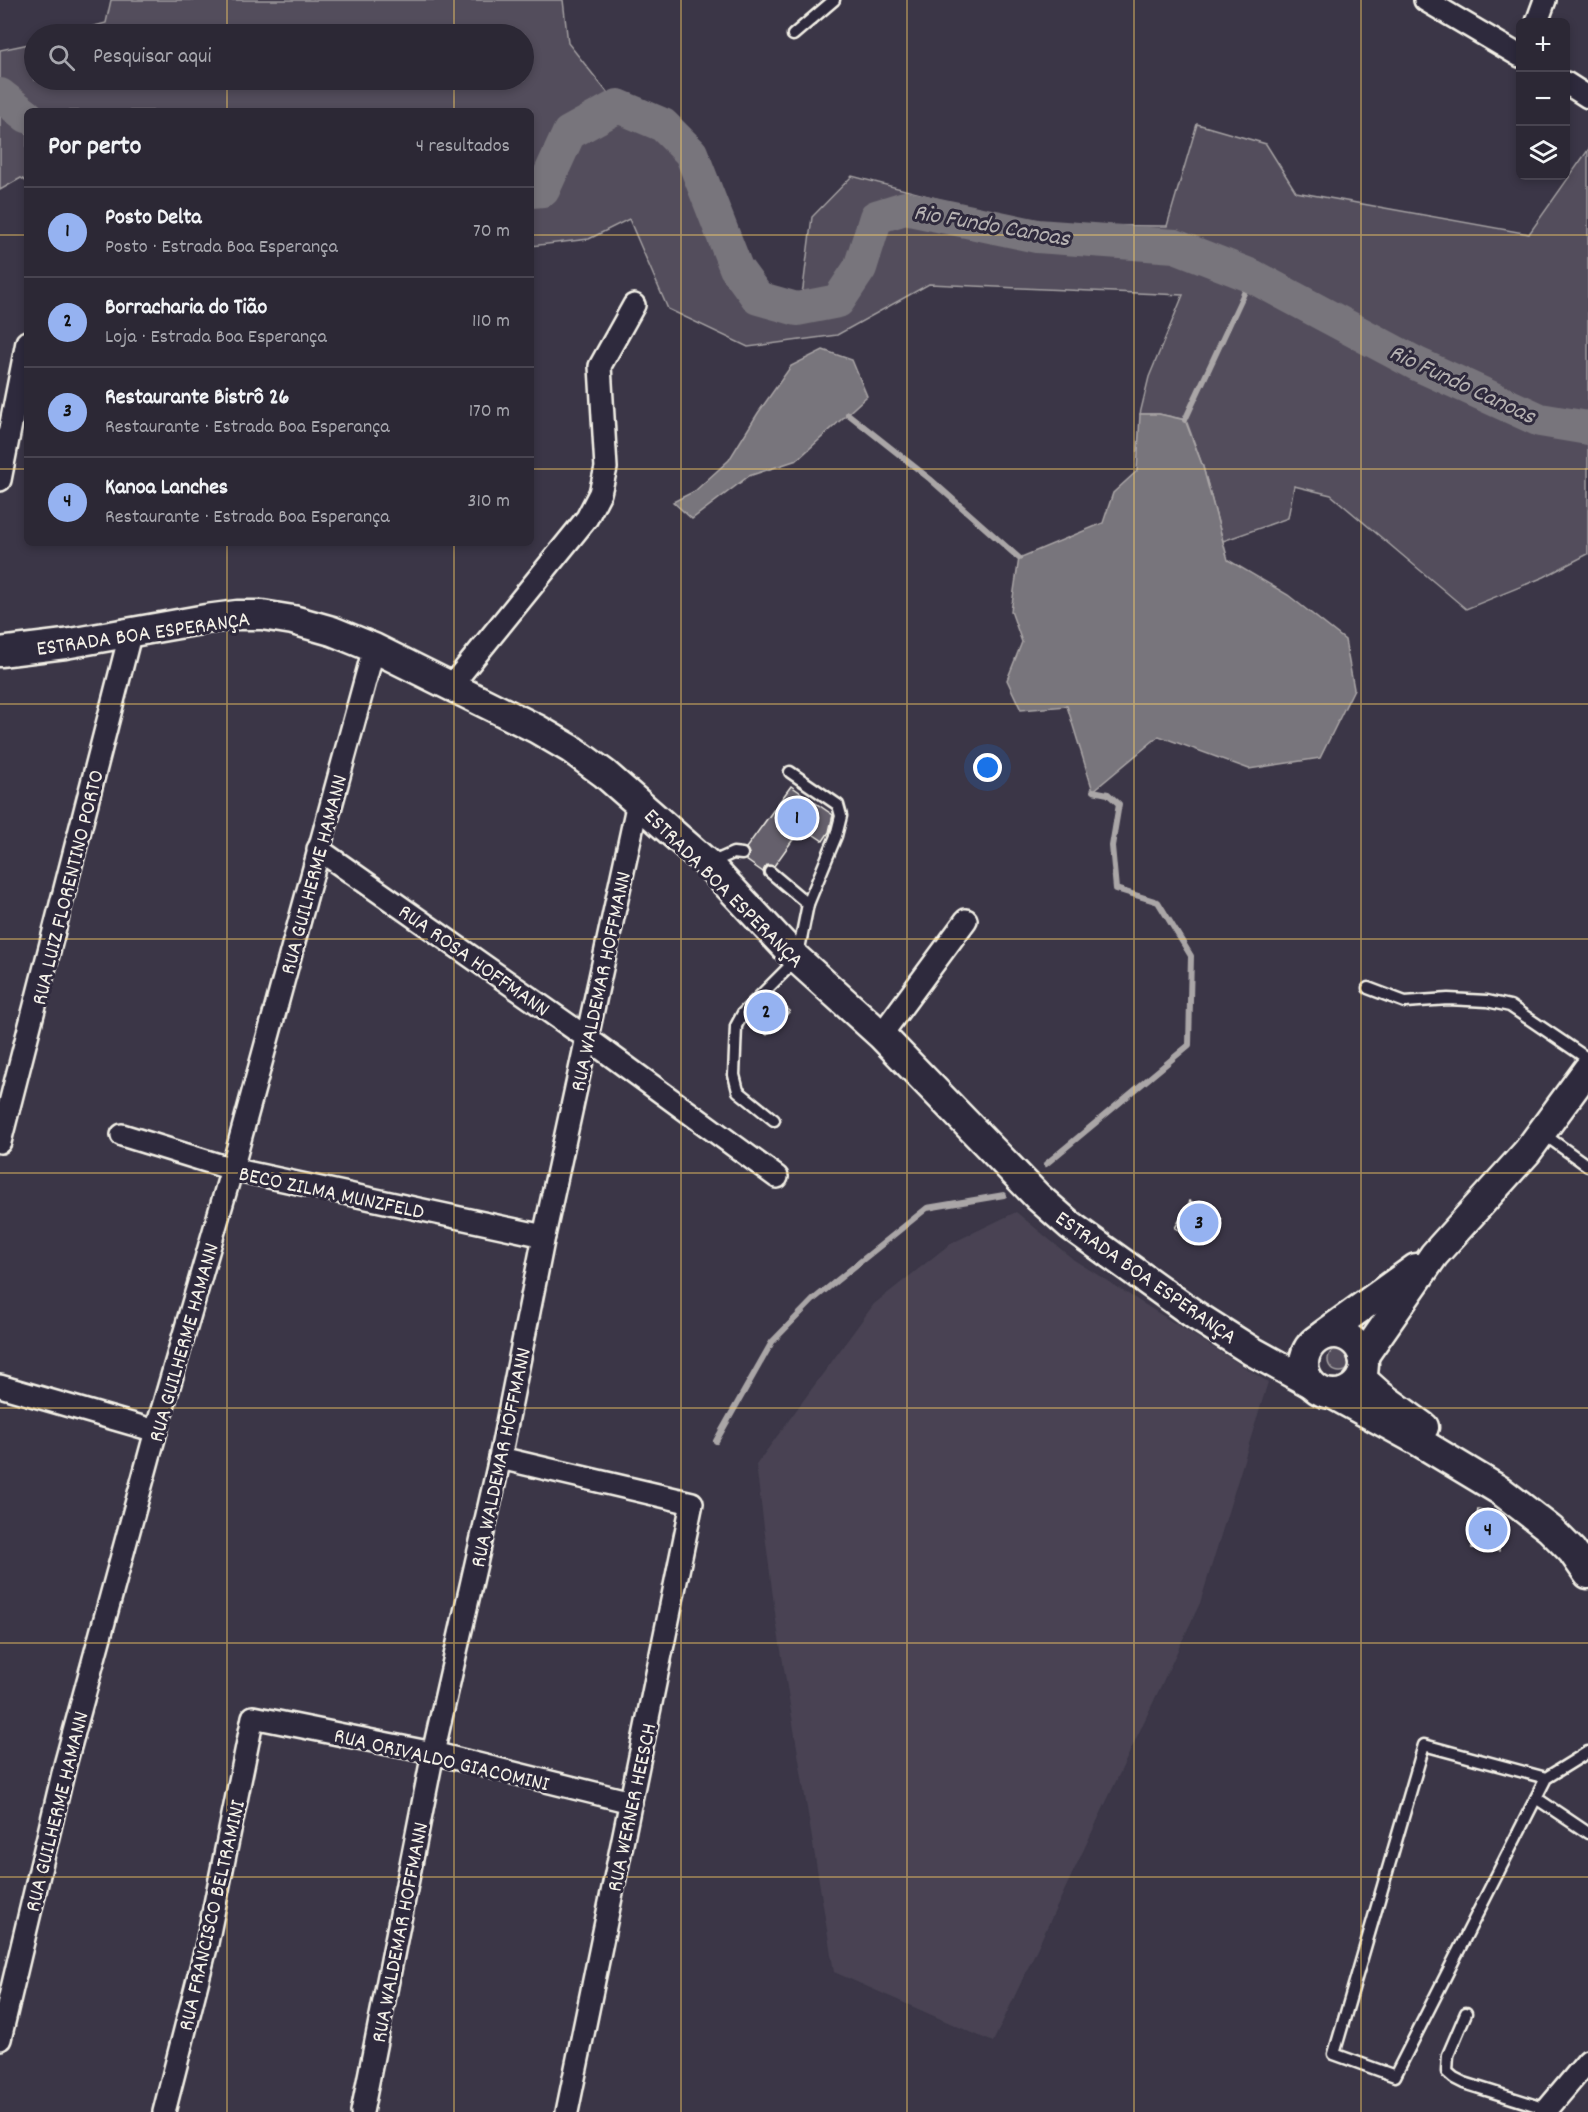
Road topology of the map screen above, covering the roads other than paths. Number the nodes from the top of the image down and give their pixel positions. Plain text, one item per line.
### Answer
1 (834, 0) edge
2 (1425, 0) edge
3 (1545, 0) edge
4 (1538, 18) edge
5 (793, 34) dead end
6 (1516, 53) edge
7 (1570, 86) edge
8 (1588, 97) edge
9 (634, 305) dead end
10 (24, 357) edge
11 (0, 480) edge
12 (132, 631) junction
13 (374, 648) junction
14 (0, 652) edge
15 (451, 686) junction
16 (790, 772) dead end
17 (638, 802) junction
18 (318, 849) junction
19 (742, 854) dead end
20 (708, 864) junction
21 (770, 872) dead end
22 (808, 904) junction
23 (966, 920) dead end
24 (796, 959) junction
25 (1368, 988) dead end
26 (881, 1035) junction
27 (587, 1038) junction
28 (1588, 1059) edge
29 (1588, 1069) edge
30 (774, 1120) dead end
31 (1542, 1132) junction
32 (122, 1135) dead end
33 (0, 1142) edge
34 (1588, 1166) edge
35 (232, 1169) junction
36 (777, 1177) dead end
37 (544, 1236) junction
38 (1434, 1255) junction
39 (1315, 1343) junction
40 (1250, 1350) junction
41 (1362, 1367) junction
42 (0, 1386) edge
43 (1321, 1389) junction
44 (156, 1431) junction
45 (500, 1458) junction
46 (1588, 1550) edge
47 (1588, 1574) edge
48 (253, 1717) joint
49 (1588, 1752) edge
50 (433, 1753) junction
51 (1546, 1778) junction
52 (1536, 1798) junction
53 (631, 1802) junction
54 (1588, 1833) edge
55 (1466, 2013) dead end
56 (0, 2039) edge
57 (1588, 2061) edge
58 (1546, 2110) edge
59 (164, 2112) edge
60 (362, 2112) edge
61 (567, 2112) edge

1 - 5 lane
2 - 6 street
3 - 4 street
7 - 8 street
9 - 15 street
10 - 11 street
12 - 13 street, ESTRADA BOA ESPERANÇA
12 - 14 street, ESTRADA BOA ESPERANÇA
12 - 33 street, RUA LUIZ FLORENTINO PORTO
13 - 15 street, ESTRADA BOA ESPERANÇA
13 - 18 street, RUA GUILHERME HAMANN
15 - 17 street, ESTRADA BOA ESPERANÇA
16 - 22 lane
17 - 20 street, ESTRADA BOA ESPERANÇA
17 - 27 street, RUA WALDEMAR HOFFMANN
18 - 27 street, RUA ROSA HOFFMANN
18 - 35 street, RUA GUILHERME HAMANN
19 - 20 lane
20 - 24 street, ESTRADA BOA ESPERANÇA
21 - 22 lane
22 - 24 lane
23 - 26 street
24 - 26 street, ESTRADA BOA ESPERANÇA
24 - 30 lane
25 - 28 lane
26 - 40 street, ESTRADA BOA ESPERANÇA
27 - 36 street, RUA ROSA HOFFMANN
27 - 37 street, RUA WALDEMAR HOFFMANN
29 - 31 street
31 - 34 lane
31 - 38 street
32 - 35 street, BECO ZILMA MUNZFELD
35 - 37 street, BECO ZILMA MUNZFELD
35 - 44 street, RUA GUILHERME HAMANN
37 - 45 street, RUA WALDEMAR HOFFMANN
38 - 39 street
38 - 41 street
39 - 40 street, ESTRADA BOA ESPERANÇA
39 - 41 street
39 - 43 street
40 - 43 street, ESTRADA BOA ESPERANÇA
41 - 43 street
41 - 46 street
42 - 44 street
43 - 47 street, ESTRADA BOA ESPERANÇA
44 - 56 street, RUA GUILHERME HAMANN
45 - 50 street, RUA WALDEMAR HOFFMANN
45 - 53 street, RUA WERNER HEESCH
48 - 50 street, RUA ORIVALDO GIACOMINI
48 - 59 street, RUA FRANCISCO BELTRAMINI
49 - 51 lane
50 - 53 street, RUA ORIVALDO GIACOMINI
50 - 60 street, RUA WALDEMAR HOFFMANN
51 - 52 lane
51 - 52 lane
52 - 54 lane
53 - 61 street, RUA WERNER HEESCH
55 - 58 lane
57 - 58 street

